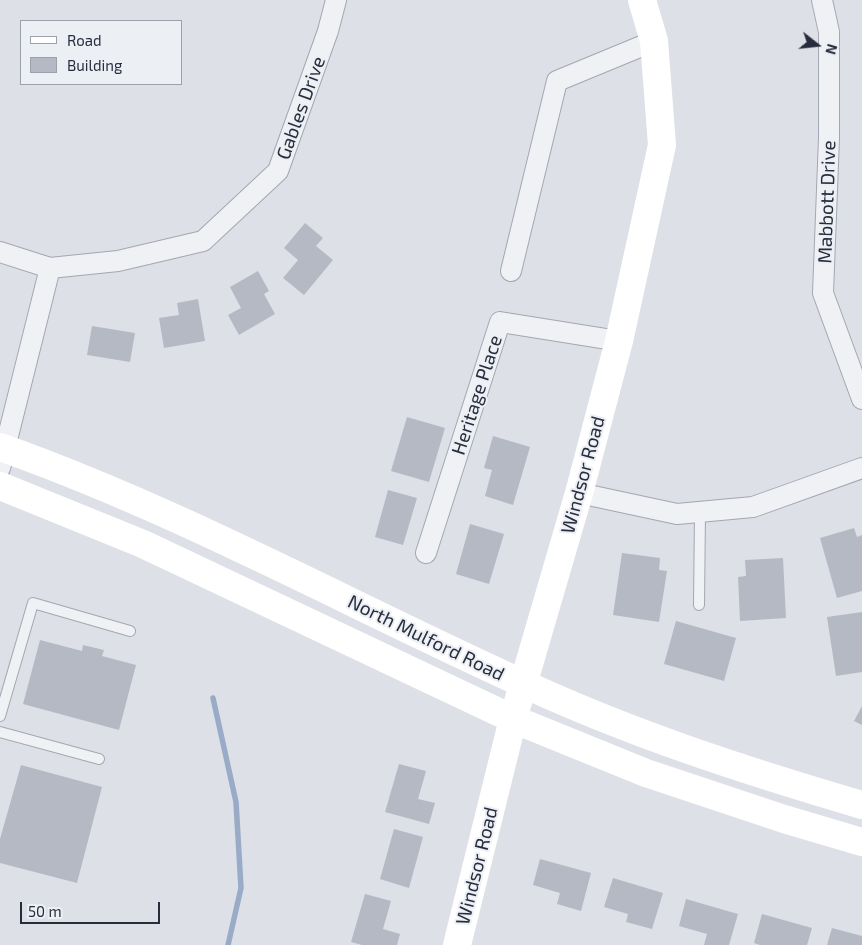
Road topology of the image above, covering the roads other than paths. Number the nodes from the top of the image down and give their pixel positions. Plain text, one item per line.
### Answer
1 (336, 0) edge
2 (642, 0) edge
3 (822, 0) edge
4 (654, 41) junction
5 (0, 252) edge
6 (50, 268) junction
7 (511, 271) dead end
8 (619, 341) junction
9 (862, 398) edge
10 (2, 455) edge
11 (862, 468) edge
12 (0, 486) edge
13 (579, 493) junction
14 (700, 512) junction
15 (426, 553) dead end
16 (699, 605) dead end
17 (130, 631) dead end
18 (523, 684) junction
19 (0, 716) edge
20 (513, 719) junction
21 (0, 732) edge
22 (100, 759) dead end
23 (862, 805) edge
24 (862, 842) edge
25 (457, 945) edge

1 - 6 street, Gables Drive
2 - 4 street, Windsor Road
3 - 9 street, Mabbott Drive
4 - 7 street
4 - 8 street, Windsor Road
5 - 6 street
6 - 10 street
8 - 13 street, Windsor Road
8 - 15 street, Heritage Place
10 - 18 street, North Mulford Road
11 - 14 street
12 - 20 street, North Mulford Road
13 - 14 street
13 - 18 street, Windsor Road
14 - 16 lane
17 - 19 lane
18 - 20 street, Windsor Road
18 - 23 street, North Mulford Road
20 - 24 street, North Mulford Road
20 - 25 street, Windsor Road
21 - 22 lane

